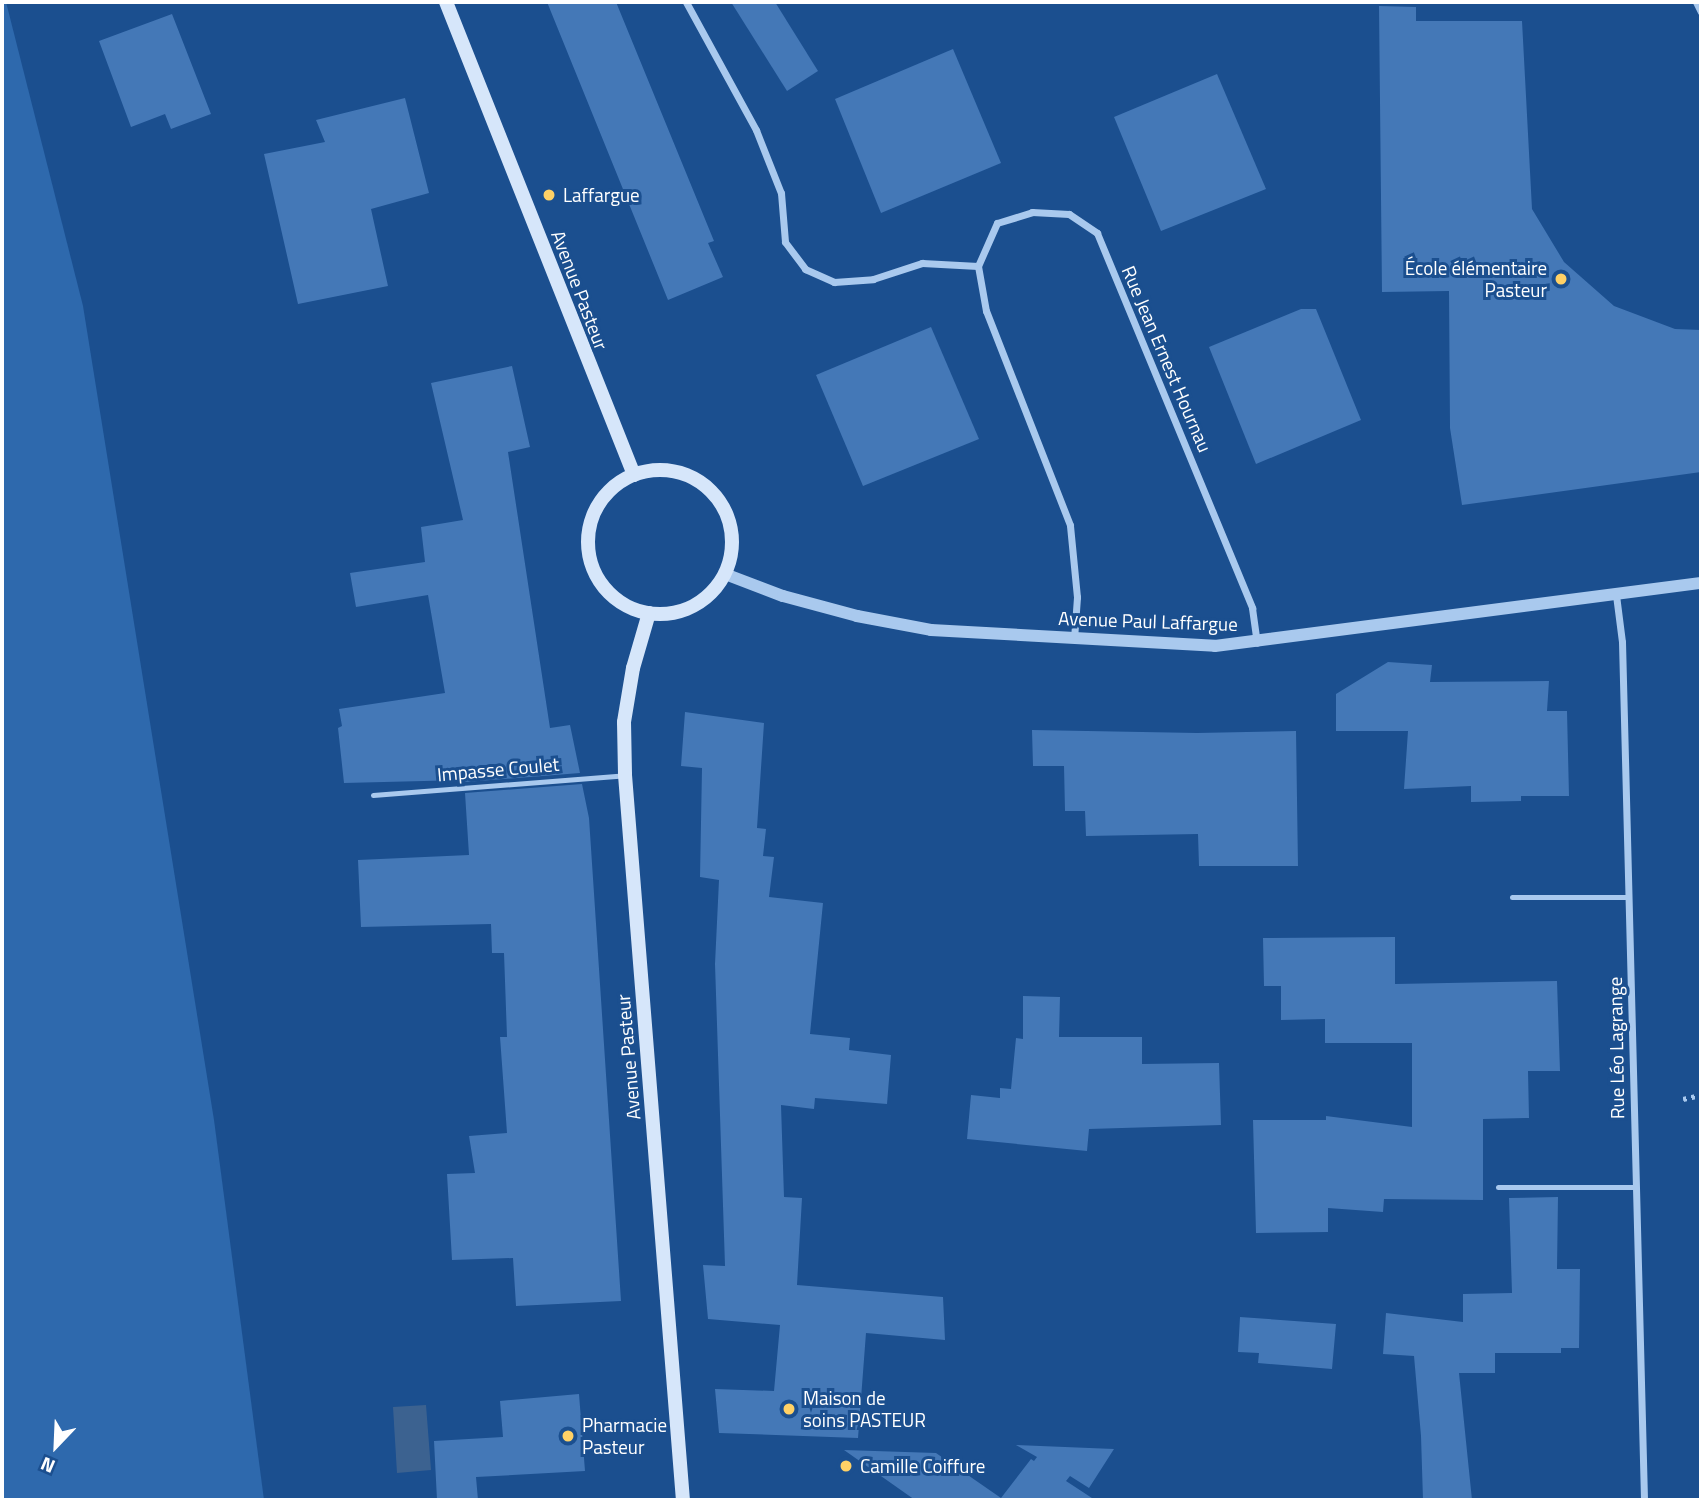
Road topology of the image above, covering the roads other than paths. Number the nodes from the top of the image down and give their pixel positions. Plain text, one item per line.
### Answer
1 (446, 2) edge
2 (686, 2) edge
3 (1696, 2) edge
4 (1701, 12) edge
5 (978, 267) junction
6 (634, 475) junction
7 (724, 574) junction
8 (1701, 583) edge
9 (1616, 595) junction
10 (649, 613) junction
11 (1074, 639) junction
12 (1257, 643) junction
13 (625, 775) junction
14 (373, 795) dead end
15 (1512, 897) dead end
16 (1628, 897) junction
17 (1499, 1187) dead end
18 (1636, 1187) junction
19 (683, 1500) edge
20 (1644, 1500) edge

1 - 6 main road, Avenue Pasteur
2 - 5 street
3 - 4 street
5 - 11 street
5 - 12 street, Rue Jean Ernest Hournau
6 - 7 main road
6 - 10 main road
7 - 10 main road
7 - 11 street, Avenue Paul Laffargue
8 - 9 street, Avenue Paul Laffargue
9 - 12 street, Avenue Paul Laffargue
9 - 16 street, Rue Léo Lagrange
10 - 13 main road, Avenue Pasteur
11 - 12 street, Avenue Paul Laffargue
13 - 14 lane, Impasse Coulet
13 - 19 main road, Avenue Pasteur
15 - 16 lane
16 - 18 street, Rue Léo Lagrange
17 - 18 lane
18 - 20 street, Rue Léo Lagrange

